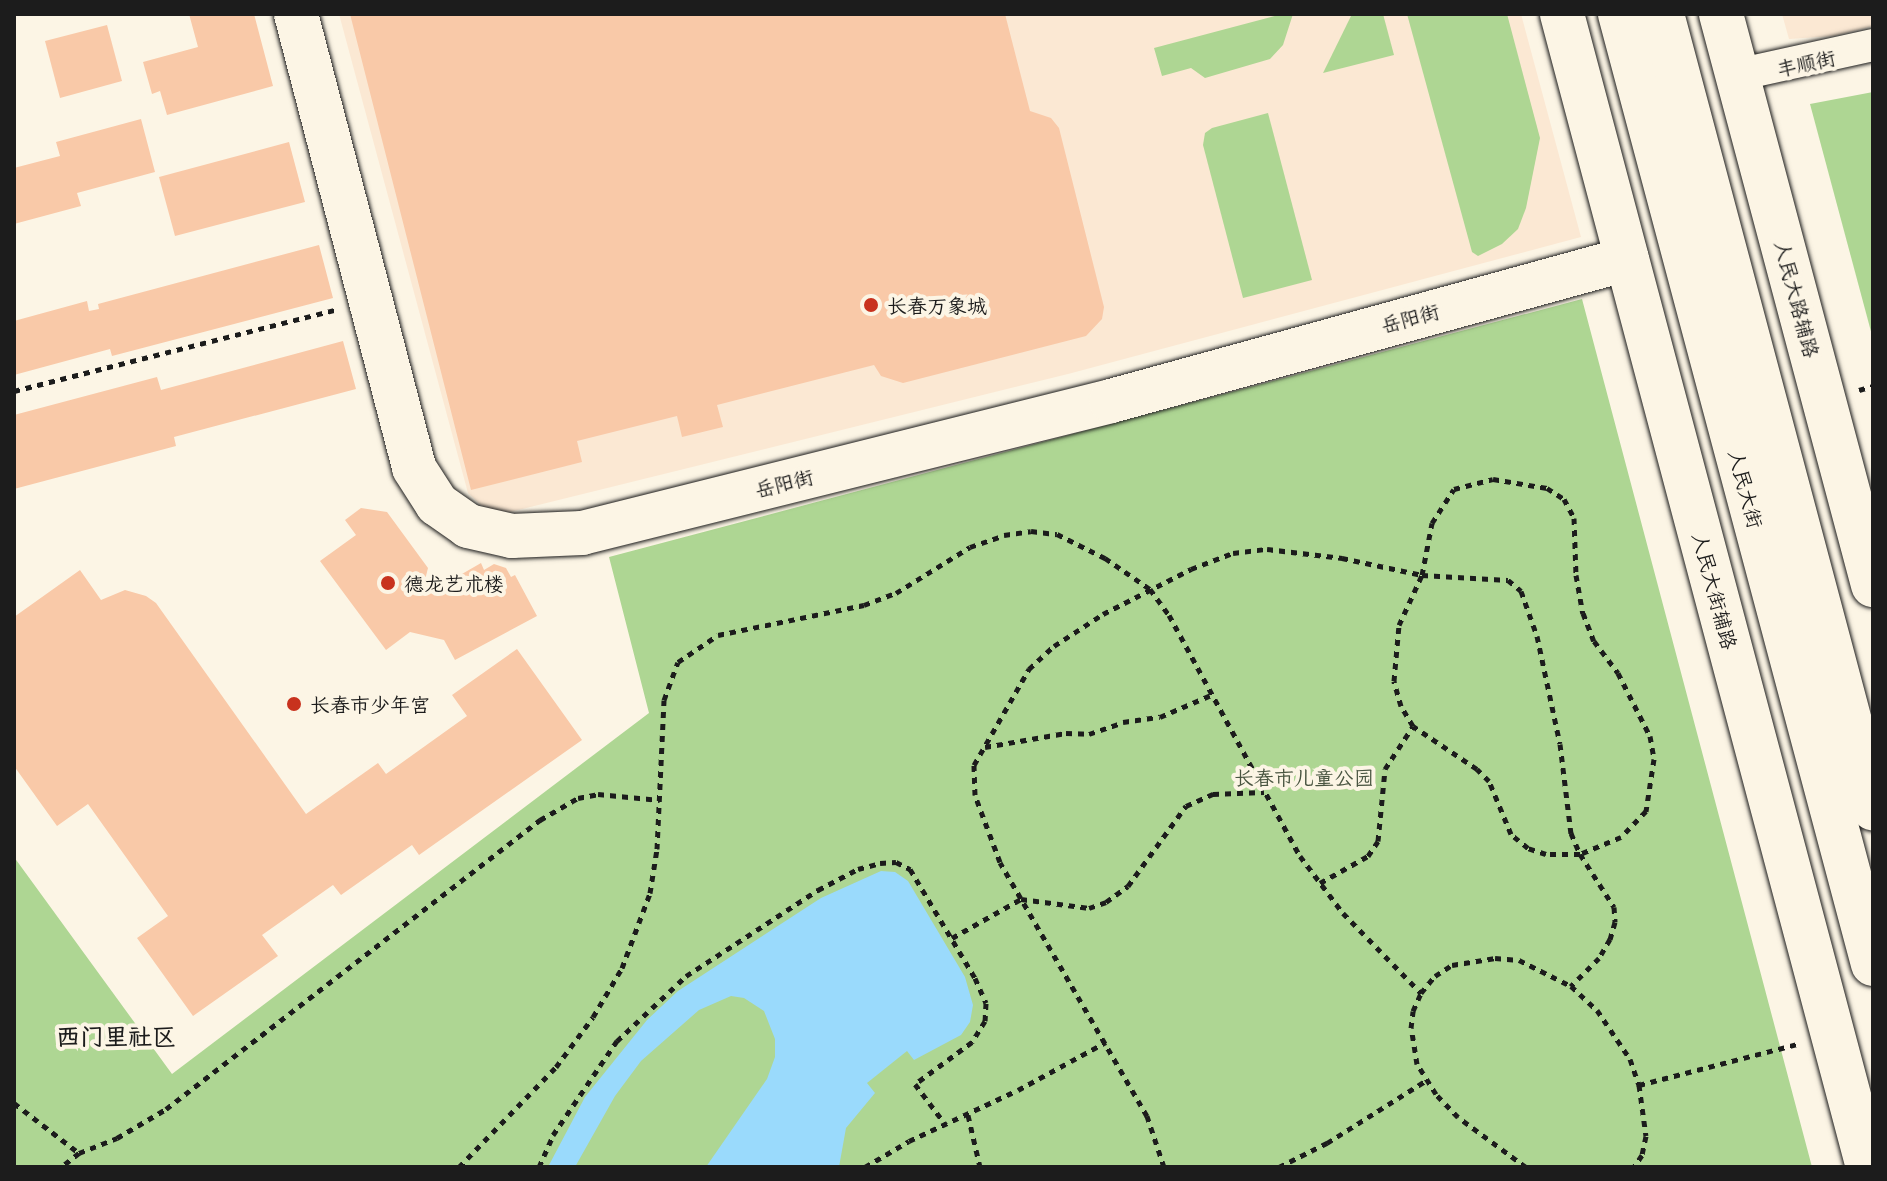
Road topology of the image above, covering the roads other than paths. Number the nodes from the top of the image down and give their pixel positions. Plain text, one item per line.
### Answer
1 (296, 14) edge
2 (1562, 14) edge
3 (1620, 14) edge
4 (1662, 14) edge
5 (1721, 14) edge
6 (1873, 45) edge
7 (1737, 75) junction
8 (1627, 259) junction
9 (1873, 585) edge
10 (1866, 753) edge
11 (1873, 808) edge
12 (1873, 964) edge
13 (1868, 1167) edge

1 - 8 main road, 岳阳街
2 - 8 main road, 人民大街辅路
3 - 12 main road, 人民大街
4 - 10 main road, 人民大街
5 - 7 main road, 人民大路辅路
6 - 7 street, 丰顺街
7 - 9 main road, 人民大路辅路
8 - 13 main road, 人民大街辅路
10 - 11 main road, 人民大街

